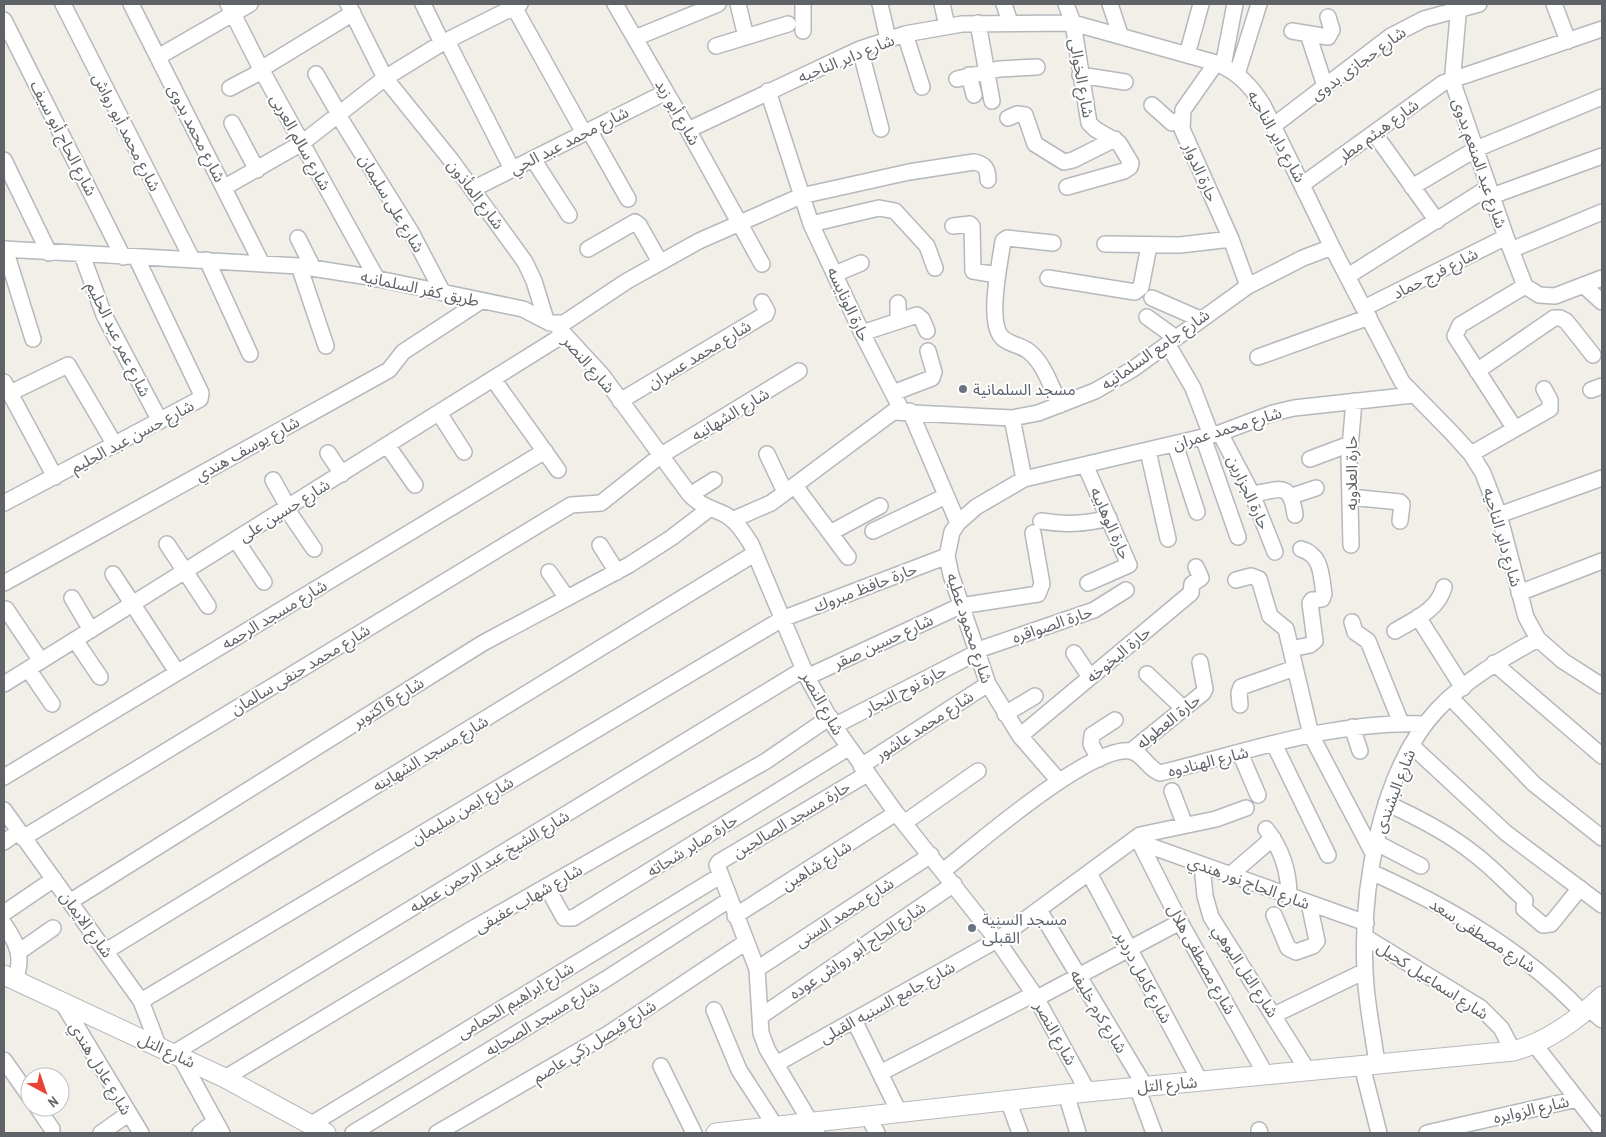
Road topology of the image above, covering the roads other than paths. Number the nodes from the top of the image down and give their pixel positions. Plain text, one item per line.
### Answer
1 (63, 4) edge
2 (131, 4) edge
3 (250, 4) edge
4 (423, 4) edge
5 (615, 4) edge
6 (718, 4) edge
7 (738, 4) edge
8 (803, 4) edge
9 (880, 4) edge
10 (942, 4) edge
11 (1004, 4) edge
12 (1066, 4) edge
13 (1110, 4) edge
14 (1201, 4) edge
15 (1235, 4) edge
16 (1259, 4) edge
17 (1479, 4) edge
18 (1554, 4) edge
19 (517, 5) edge
20 (1459, 7) edge
21 (230, 9) edge
22 (350, 9) edge
23 (1328, 17) dead end
24 (4, 20) edge
25 (1010, 22) junction
26 (978, 23) junction
27 (1073, 23) junction
28 (788, 24) dead end
29 (947, 26) junction
30 (1602, 29) edge
31 (803, 31) dead end
32 (1292, 31) dead end
33 (905, 34) junction
34 (1120, 34) junction
35 (1308, 34) junction
36 (746, 37) junction
37 (635, 38) junction
38 (888, 39) junction
39 (1568, 41) junction
40 (445, 42) junction
41 (716, 46) dead end
42 (860, 49) junction
43 (1187, 55) junction
44 (158, 57) junction
45 (1219, 64) junction
46 (1038, 67) dead end
47 (261, 70) junction
48 (987, 71) junction
49 (316, 74) dead end
50 (1237, 74) junction
51 (1080, 75) junction
52 (385, 78) junction
53 (1454, 79) junction
54 (1126, 82) dead end
55 (1325, 86) junction
56 (922, 87) dead end
57 (230, 88) dead end
58 (768, 91) junction
59 (666, 92) junction
60 (974, 95) dead end
61 (1602, 97) edge
62 (992, 102) dead end
63 (1152, 105) dead end
64 (338, 114) junction
65 (1008, 118) dead end
66 (1181, 119) junction
67 (232, 123) dead end
68 (1273, 126) junction
69 (881, 129) dead end
70 (688, 130) junction
71 (586, 132) junction
72 (1374, 133) junction
73 (1115, 139) junction
74 (302, 143) junction
75 (1476, 149) junction
76 (1602, 156) edge
77 (533, 159) junction
78 (4, 160) edge
79 (512, 169) junction
80 (257, 170) junction
81 (988, 180) dead end
82 (1303, 184) junction
83 (1412, 186) junction
84 (225, 187) junction
85 (1067, 187) dead end
86 (473, 189) junction
87 (1491, 192) junction
88 (801, 196) junction
89 (628, 199) dead end
90 (1602, 212) edge
91 (569, 215) dead end
92 (1437, 220) junction
93 (739, 222) junction
94 (811, 224) junction
95 (953, 226) dead end
96 (298, 238) dead end
97 (1231, 240) junction
98 (1509, 243) junction
99 (1053, 244) dead end
100 (1105, 244) dead end
101 (1148, 246) junction
102 (1332, 247) junction
103 (4, 249) edge
104 (588, 249) dead end
105 (49, 254) junction
106 (82, 255) junction
107 (129, 257) junction
108 (200, 259) junction
109 (261, 262) junction
110 (660, 262) junction
111 (861, 263) dead end
112 (762, 264) dead end
113 (306, 267) junction
114 (935, 268) dead end
115 (835, 274) junction
116 (997, 274) junction
117 (1348, 276) junction
118 (1048, 278) dead end
119 (1602, 278) edge
120 (377, 279) junction
121 (1583, 285) junction
122 (1248, 286) junction
123 (1525, 286) junction
124 (443, 293) junction
125 (1152, 298) dead end
126 (481, 301) junction
127 (762, 302) dead end
128 (1602, 302) edge
129 (898, 303) dead end
130 (1367, 313) junction
131 (1147, 317) dead end
132 (1200, 319) junction
133 (898, 320) junction
134 (555, 327) junction
135 (927, 331) dead end
136 (862, 333) junction
137 (33, 339) dead end
138 (1172, 342) junction
139 (326, 346) dead end
140 (928, 351) dead end
141 (250, 354) dead end
142 (1594, 355) dead end
143 (1258, 357) dead end
144 (1477, 371) junction
145 (799, 372) dead end
146 (493, 379) junction
147 (7, 388) edge
148 (1544, 389) dead end
149 (894, 393) junction
150 (1413, 395) junction
151 (620, 401) junction
152 (1354, 401) junction
153 (1060, 405) junction
154 (906, 411) junction
155 (439, 413) junction
156 (1012, 418) junction
157 (160, 421) junction
158 (1515, 429) junction
159 (1212, 435) junction
160 (1175, 444) junction
161 (1350, 444) junction
162 (115, 445) junction
163 (387, 445) junction
164 (545, 451) junction
165 (1148, 451) junction
166 (464, 452) dead end
167 (328, 453) dead end
168 (767, 454) dead end
169 (1471, 454) junction
170 (660, 456) junction
171 (1310, 459) dead end
172 (1086, 467) junction
173 (558, 470) dead end
174 (342, 474) junction
175 (55, 477) junction
176 (1602, 478) edge
177 (273, 480) dead end
178 (714, 480) dead end
179 (1020, 482) junction
180 (415, 485) dead end
181 (1316, 488) dead end
182 (790, 489) junction
183 (1252, 494) junction
184 (690, 495) junction
185 (946, 496) junction
186 (1292, 496) junction
187 (1350, 497) junction
188 (578, 503) joint
189 (4, 504) edge
190 (880, 506) dead end
191 (287, 507) junction
192 (709, 509) junction
193 (1196, 512) dead end
194 (1295, 514) dead end
195 (1499, 514) junction
196 (1109, 518) junction
197 (732, 520) junction
198 (1400, 521) dead end
199 (958, 523) junction
200 (873, 531) dead end
201 (830, 533) junction
202 (1238, 538) dead end
203 (1168, 539) dead end
204 (236, 540) junction
205 (166, 544) dead end
206 (600, 545) dead end
207 (1352, 545) dead end
208 (314, 549) dead end
209 (1301, 549) dead end
210 (1274, 552) dead end
211 (754, 554) junction
212 (947, 556) junction
213 (848, 557) dead end
214 (1602, 561) edge
215 (1196, 567) dead end
216 (185, 571) junction
217 (549, 572) dead end
218 (617, 572) junction
219 (113, 574) dead end
220 (1236, 580) dead end
221 (264, 582) dead end
222 (4, 583) edge
223 (1088, 583) dead end
224 (1444, 587) dead end
225 (1126, 590) dead end
226 (1519, 593) junction
227 (72, 598) dead end
228 (568, 598) junction
229 (132, 604) junction
230 (208, 606) dead end
231 (960, 606) junction
232 (6, 609) dead end
233 (1418, 617) junction
234 (782, 619) junction
235 (1352, 622) dead end
236 (91, 630) junction
237 (1395, 631) dead end
238 (1538, 639) junction
239 (75, 640) junction
240 (1291, 650) junction
241 (975, 652) junction
242 (1074, 653) dead end
243 (1200, 662) dead end
244 (1494, 663) junction
245 (35, 665) junction
246 (1294, 668) junction
247 (177, 672) junction
248 (806, 673) junction
249 (1147, 674) dead end
250 (100, 677) dead end
251 (1090, 677) junction
252 (4, 684) edge
253 (988, 684) junction
254 (1602, 686) edge
255 (1463, 688) junction
256 (1035, 696) dead end
257 (1450, 698) junction
258 (52, 704) dead end
259 (1240, 705) dead end
260 (1184, 709) junction
261 (1005, 714) junction
262 (1115, 720) dead end
263 (832, 722) junction
264 (1401, 723) junction
265 (1425, 724) junction
266 (1352, 727) junction
267 (1311, 735) junction
268 (1020, 736) junction
269 (1274, 744) junction
270 (1411, 745) junction
271 (848, 748) junction
272 (1131, 751) junction
273 (1360, 751) dead end
274 (1240, 753) junction
275 (1602, 756) edge
276 (1099, 759) junction
277 (864, 770) junction
278 (978, 771) dead end
279 (4, 777) edge
280 (1059, 781) junction
281 (1172, 791) dead end
282 (1258, 796) dead end
283 (1386, 803) junction
284 (1246, 808) dead end
285 (4, 810) edge
286 (900, 818) junction
287 (1185, 825) junction
288 (21, 835) junction
289 (1602, 838) edge
290 (1136, 841) junction
291 (4, 842) edge
292 (1374, 848) junction
293 (931, 854) junction
294 (1328, 855) dead end
295 (1202, 865) junction
296 (1421, 866) dead end
297 (718, 870) junction
298 (944, 870) junction
299 (1371, 872) junction
300 (1089, 873) junction
301 (1230, 875) junction
302 (54, 879) junction
303 (954, 884) junction
304 (546, 887) junction
305 (1580, 888) junction
306 (1289, 896) junction
307 (729, 900) junction
308 (71, 901) junction
309 (1309, 903) junction
310 (1602, 905) edge
311 (1039, 910) junction
312 (4, 913) edge
313 (1274, 915) dead end
314 (735, 916) junction
315 (1180, 922) junction
316 (4, 924) edge
317 (53, 928) dead end
318 (1366, 930) junction
319 (997, 940) junction
320 (746, 942) junction
321 (1129, 949) junction
322 (20, 951) junction
323 (106, 951) junction
324 (757, 969) junction
325 (1365, 971) junction
326 (1079, 976) junction
327 (9, 978) edge
328 (1035, 996) junction
329 (141, 1001) junction
330 (62, 1002) junction
331 (1595, 1009) edge
332 (714, 1010) dead end
333 (761, 1016) junction
334 (1274, 1016) junction
335 (854, 1020) junction
336 (1535, 1045) junction
337 (170, 1051) junction
338 (1513, 1051) junction
339 (4, 1060) edge
340 (776, 1064) junction
341 (1370, 1065) junction
342 (661, 1066) dead end
343 (1308, 1071) junction
344 (880, 1074) junction
345 (1266, 1075) junction
346 (225, 1078) junction
347 (1200, 1081) junction
348 (20, 1083) edge
349 (1141, 1087) junction
350 (1088, 1092) junction
351 (1066, 1094) junction
352 (1577, 1099) junction
353 (1008, 1100) junction
354 (899, 1112) junction
355 (128, 1114) junction
356 (868, 1116) junction
357 (44, 1117) edge
358 (776, 1126) junction
359 (218, 1128) edge
360 (814, 1128) edge
361 (52, 1129) dead end
362 (318, 1129) edge
363 (756, 1131) edge
364 (1602, 1131) edge
365 (101, 1133) edge
366 (141, 1133) edge
367 (200, 1133) edge
368 (353, 1133) edge
369 (437, 1133) edge
370 (694, 1133) edge
371 (716, 1133) edge
372 (877, 1133) edge
373 (1020, 1133) edge
374 (1078, 1133) edge
375 (1154, 1133) edge
376 (1379, 1133) edge
377 (1427, 1133) edge

1 - 108 street, شارع محمد أبو رواش
2 - 44 street, شارع محمد بدوى
3 - 21 street
4 - 40 street
5 - 37 street, شارع أبو زيد
6 - 37 street
7 - 36 street
8 - 31 street
9 - 38 street
10 - 29 street
11 - 25 street
12 - 27 street, شارع الخوالى
13 - 34 street
14 - 43 street
15 - 45 street
16 - 50 street
17 - 20 street, شارع حجازى بدوى
18 - 39 street
19 - 40 street
19 - 71 street
20 - 53 street, شارع عبد المنعم بدوى
20 - 55 street, شارع حجازى بدوى
21 - 44 street
21 - 47 street, شارع سالم العربى
22 - 47 street
22 - 52 street, شارع المأذون
23 - 35 street
24 - 107 street, شارع الحاج أبو سيف
25 - 26 street, شارع داير الناحيه
25 - 27 street, شارع داير الناحيه
26 - 29 street, شارع داير الناحيه
26 - 48 street
27 - 34 street, شارع داير الناحيه
27 - 51 street, شارع الخوالى
28 - 36 street
29 - 33 street, شارع داير الناحيه
30 - 39 street, شارع هيثم مطر
32 - 35 street
33 - 38 street, شارع داير الناحيه
33 - 56 street
34 - 43 street, شارع داير الناحيه
35 - 55 street
36 - 41 street
37 - 59 street, شارع أبو زيد
38 - 42 street, شارع داير الناحيه
39 - 53 street, شارع هيثم مطر
40 - 52 street
40 - 79 street
42 - 58 street, شارع داير الناحيه
42 - 69 street
43 - 45 street, شارع داير الناحيه
44 - 84 street, شارع محمد بدوى
45 - 50 street, شارع داير الناحيه
45 - 66 street
46 - 48 street
47 - 57 street
47 - 74 street, شارع سالم العربى
48 - 60 street
48 - 62 street
49 - 64 street, شارع على سليمان
50 - 68 street, شارع داير الناحيه
51 - 54 street
51 - 73 street, شارع الخوالى
52 - 64 street
52 - 86 street, شارع المأذون
53 - 72 street, شارع هيثم مطر
53 - 75 street, شارع عبد المنعم بدوى
55 - 68 street, شارع حجازى بدوى
58 - 70 street, شارع داير الناحيه
58 - 88 street, حارة الونايسه
59 - 70 street, شارع أبو زيد
59 - 71 street, شارع محمد عبد الحي
61 - 75 street
63 - 66 street
64 - 74 street
64 - 124 street, شارع على سليمان
65 - 73 street
66 - 97 street, حارة الدوار
67 - 80 street
68 - 82 street, شارع داير الناحيه
70 - 93 street, شارع أبو زيد
71 - 77 street, شارع محمد عبد الحي
71 - 89 street
72 - 82 street, شارع هيثم مطر
72 - 83 street
73 - 85 street, شارع الخوالى
74 - 80 street
74 - 120 street, شارع سالم العربى
75 - 83 street
75 - 87 street, شارع عبد المنعم بدوى
76 - 87 street
77 - 79 street, شارع محمد عبد الحي
77 - 91 street
78 - 105 street
79 - 86 street, شارع محمد عبد الحي
80 - 84 street
81 - 88 street
82 - 102 street, شارع داير الناحيه
83 - 92 street
84 - 109 street, شارع محمد بدوى
86 - 134 street, شارع المأذون
87 - 92 street
87 - 98 street, شارع عبد المنعم بدوى
88 - 93 street
88 - 94 street, حارة الونايسه
90 - 98 street, شارع فرج حماد
92 - 117 street
93 - 110 street
93 - 112 street, شارع أبو زيد
94 - 114 street
94 - 115 street, حارة الونايسه
95 - 116 street
96 - 113 street
97 - 101 street
97 - 122 street, حارة الدوار
98 - 123 street, شارع عبد المنعم بدوى
98 - 130 street, شارع فرج حماد
99 - 116 street
100 - 101 street
101 - 118 street
102 - 117 street, شارع داير الناحيه
102 - 122 street, شارع جامع السلمانيه
103 - 105 street, طريق كفر السلمانيه
103 - 137 street
104 - 110 street
105 - 106 street, طريق كفر السلمانيه
106 - 107 street, طريق كفر السلمانيه
106 - 157 street, شارع عمر عبد الحليم
107 - 108 street, طريق كفر السلمانيه
107 - 157 street, شارع حسن عبد الحليم
108 - 109 street, طريق كفر السلمانيه
108 - 141 street, شارع محمد أبو رواش
109 - 113 street, طريق كفر السلمانيه
110 - 134 street
111 - 115 street
113 - 120 street, طريق كفر السلمانيه
113 - 139 street
115 - 136 street, حارة الونايسه
116 - 153 street
117 - 130 street, شارع داير الناحيه
119 - 121 street
120 - 124 street, طريق كفر السلمانيه
121 - 123 street
121 - 128 street
122 - 132 street, شارع جامع السلمانيه
123 - 144 street
124 - 126 street, طريق كفر السلمانيه
125 - 132 street
126 - 134 street, طريق كفر السلمانيه
126 - 222 street, شارع يوسف هندي
127 - 151 street, شارع محمد عسران
129 - 133 street
130 - 143 street, شارع فرج حماد
130 - 150 street, شارع داير الناحيه
131 - 138 street
132 - 138 street, شارع جامع السلمانيه
133 - 135 street
133 - 136 street
134 - 146 street, شارع حسين على
134 - 151 street, شارع النصر
136 - 149 street, حارة الونايسه
138 - 153 street, شارع جامع السلمانيه
138 - 159 street
140 - 149 street
142 - 144 street
144 - 158 street
145 - 170 street, شارع الشهانيه
146 - 155 street, شارع حسين على
146 - 164 street
147 - 162 street
147 - 175 street
148 - 158 street
149 - 154 street, حارة الونايسه
150 - 152 street, شارع محمد عمران
150 - 169 street, شارع داير الناحيه
151 - 170 street, شارع النصر
152 - 159 street, شارع محمد عمران
152 - 161 street, حارة العلاويه
153 - 156 street, شارع جامع السلمانيه
154 - 156 street, شارع جامع السلمانيه
154 - 182 street, شارع جامع السلمانيه
154 - 185 street, حارة الونايسه
155 - 163 street, شارع حسين على
155 - 166 street
156 - 179 street
157 - 162 street, شارع حسن عبد الحليم
158 - 169 street
159 - 160 street, شارع محمد عمران
159 - 183 street, حارة الجزارين
159 - 202 street
160 - 165 street, شارع محمد عمران
160 - 193 street
161 - 171 street
161 - 187 street, حارة العلاويه
162 - 175 street, شارع حسن عبد الحليم
163 - 174 street, شارع حسين على
163 - 180 street
164 - 173 street
164 - 247 street, شارع مسجد الرحمه
165 - 172 street, شارع محمد عمران
165 - 203 street
167 - 174 street
168 - 182 street
169 - 195 street, شارع داير الناحيه
170 - 184 street, شارع النصر
170 - 188 street, شارع الشهانيه
172 - 179 street, شارع محمد عمران
172 - 196 street, حارة الوهابيه
174 - 191 street, شارع حسين على
175 - 189 street, شارع حسن عبد الحليم
176 - 195 street
177 - 191 street
178 - 184 street
179 - 199 street, شارع محمود عطيه
181 - 186 street
182 - 197 street, شارع جامع السلمانيه
182 - 201 street
183 - 186 street
183 - 210 street, حارة الجزارين
184 - 192 street, شارع النصر
185 - 199 street, حارة الونايسه
185 - 200 street
186 - 194 street
187 - 198 street
187 - 207 street, حارة العلاويه
188 - 288 street, شارع محمد حنفى سالمان
190 - 201 street
191 - 204 street, شارع حسين على
191 - 208 street
192 - 197 street, شارع النصر
192 - 218 street, شارع 6 اكتوبر
195 - 226 street, شارع داير الناحيه
196 - 223 street, حارة الوهابيه
196 - 231 street, شارع حسين صقر
197 - 211 street, شارع النصر
199 - 212 street, شارع محمود عطيه
201 - 213 street
204 - 216 street, شارع حسين على
204 - 221 street
205 - 216 street
206 - 218 street
209 - 240 street
211 - 234 street, شارع النصر
211 - 323 street, شارع مسجد الشهاينه
212 - 231 street, شارع محمود عطيه
212 - 234 street, حارة حافظ مبروك
214 - 226 street
215 - 251 street, حارة البخوخه
216 - 229 street, شارع حسين على
216 - 230 street
217 - 228 street
218 - 228 street, شارع 6 اكتوبر
219 - 229 street
220 - 240 street
224 - 233 street
225 - 241 street, حارة الصواقره
226 - 238 street, شارع داير الناحيه
227 - 236 street
228 - 308 street, شارع 6 اكتوبر
229 - 236 street, شارع حسين على
229 - 247 street
231 - 241 street, شارع محمود عطيه
231 - 248 street, شارع حسين صقر
232 - 245 street
233 - 237 street
233 - 255 street
234 - 248 street, شارع النصر
234 - 329 street, شارع ايمن سليمان
235 - 264 street
236 - 239 street, شارع حسين على
238 - 244 street, شارع البشندى
238 - 254 street, شارع داير الناحيه
239 - 245 street, شارع حسين على
239 - 250 street
240 - 246 street
241 - 253 street, شارع محمود عطيه
241 - 263 street, حارة نوح النجار
242 - 251 street
243 - 260 street, حارة العطوله
244 - 255 street, شارع البشندى
244 - 275 street
245 - 252 street, شارع حسين على
245 - 258 street
246 - 259 street
246 - 267 street
247 - 279 street, شارع مسجد الرحمه
248 - 263 street, شارع النصر
248 - 337 street, شارع الشيخ عبد الرحمن عطيه
249 - 260 street
251 - 268 street, حارة البخوخه
253 - 261 street, شارع محمود عطيه
253 - 277 street, شارع محمد عاشور
255 - 257 street, شارع البشندى
256 - 261 street
257 - 265 street, شارع البشندى
257 - 289 street
260 - 272 street, حارة العطوله
261 - 268 street, شارع محمود عطيه
262 - 276 street
263 - 271 street, شارع النصر
263 - 304 street, شارع شهاب عفيفى
264 - 265 street, شارع الهنادوه
264 - 266 street, شارع الهنادوه
265 - 270 street, شارع البشندى
266 - 267 street, شارع الهنادوه
266 - 273 street
267 - 269 street, شارع الهنادوه
267 - 292 street
268 - 280 street, شارع محمود عطيه
269 - 274 street, شارع الهنادوه
269 - 294 street
270 - 283 street, شارع البشندى
270 - 305 street
271 - 277 street, شارع النصر
271 - 304 street, حارة صابر شحاته
272 - 274 street, شارع الهنادوه
272 - 276 street
274 - 282 street
276 - 280 street
277 - 286 street, شارع النصر
277 - 297 street, حارة مسجد الصالحين
278 - 286 street, شارع شاهين
280 - 298 street
281 - 287 street
283 - 292 street, شارع البشندى
283 - 305 street
284 - 287 street, شارع جامع السنيه القبلى
285 - 288 street, شارع الايمان
286 - 293 street, شارع النصر
286 - 314 street, شارع شاهين
287 - 290 street, شارع جامع السنيه القبلى
288 - 291 street, شارع محمد حنفى سالمان
288 - 302 street, شارع الايمان
290 - 295 street, شارع الحاج نور هندي
290 - 300 street, شارع جامع السنيه القبلى
290 - 315 street, شارع مصطفى هلال
292 - 296 street
292 - 299 street, شارع البشندى
293 - 298 street, شارع النصر
293 - 324 street, شارع محمد السنى
295 - 301 street, شارع الحاج نور هندي
295 - 334 street, شارع التل البوهي
297 - 307 street
297 - 362 street, شارع ابراهيم الحمامى
298 - 303 street, شارع النصر
299 - 318 street, شارع البشندى
299 - 331 street, شارع مصطفى سعد
300 - 311 street, شارع جامع السنيه القبلى
300 - 321 street, شارع كامل دردير
301 - 306 street, شارع الحاج نور هندي
301 - 306 street
302 - 308 street, شارع الايمان
302 - 312 street
303 - 319 street, شارع النصر
303 - 333 street, شارع الحاج أبو رواش عوده
304 - 346 street, شارع شهاب عفيفى
305 - 310 street
306 - 309 street, شارع الحاج نور هندي
307 - 314 street
307 - 368 street, شارع مسجد الصحابه
308 - 323 street, شارع الايمان
309 - 313 street
309 - 318 street, شارع الحاج نور هندي
311 - 319 street, شارع جامع السنيه القبلى
311 - 326 street, شارع كرم خليفه
314 - 320 street
315 - 321 street
315 - 345 street, شارع مصطفى هلال
316 - 322 street
317 - 322 street
318 - 325 street, شارع البشندى
318 - 338 street, شارع اسماعيل كحيل
319 - 328 street, شارع النصر
319 - 335 street, شارع جامع السنيه القبلى
320 - 324 street
320 - 369 street, شارع فيصل زكي عاصم
321 - 326 street
321 - 347 street, شارع كامل دردير
322 - 327 street
323 - 329 street, شارع الايمان
324 - 333 street
325 - 334 street
325 - 341 street, شارع البشندى
326 - 328 street
326 - 349 street, شارع كرم خليفه
327 - 330 street, شارع التل
328 - 344 street
328 - 350 street, شارع النصر
329 - 337 street, شارع الايمان
330 - 337 street, شارع التل
330 - 355 street, شارع عادل هندي
331 - 336 street, شارع التل
332 - 358 street
333 - 340 street
334 - 343 street, شارع التل البوهي
335 - 340 street, شارع جامع السنيه القبلى
335 - 344 street
336 - 338 street, شارع التل
336 - 352 street
337 - 346 street, شارع التل
337 - 359 street, شارع الايمان
338 - 341 street, شارع التل
339 - 348 street
340 - 360 street
341 - 343 street, شارع التل
341 - 376 street, شارع البشندى
342 - 370 street
343 - 345 street, شارع التل
344 - 354 street
345 - 347 street, شارع التل
346 - 362 street, شارع التل
347 - 349 street, شارع التل
349 - 350 street, شارع التل
349 - 375 street, شارع كرم خليفه
350 - 351 street, شارع التل
351 - 353 street, شارع التل
351 - 374 street
352 - 364 street
352 - 377 street, شارع الزوايره
353 - 354 street, شارع التل
353 - 373 street
354 - 356 street, شارع التل
355 - 365 street
355 - 366 street, شارع عادل هندي
356 - 360 street, شارع التل
356 - 372 street
357 - 361 street
358 - 360 street, شارع التل
358 - 363 street, شارع التل
359 - 367 street
363 - 371 street, شارع التل

